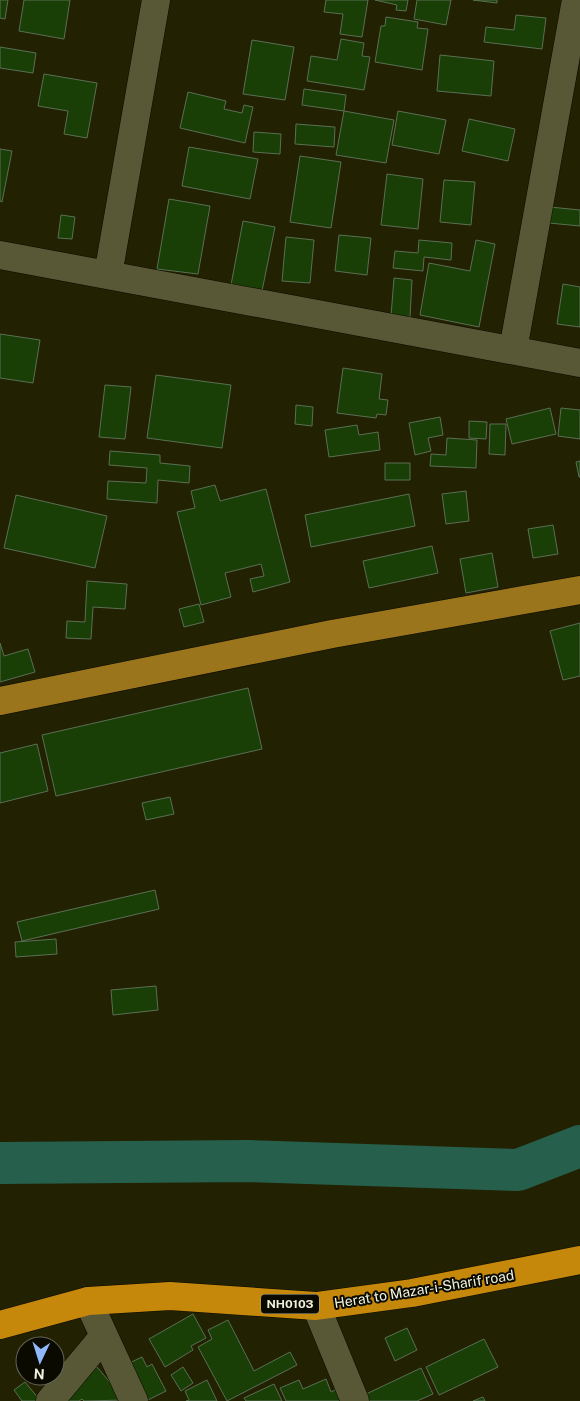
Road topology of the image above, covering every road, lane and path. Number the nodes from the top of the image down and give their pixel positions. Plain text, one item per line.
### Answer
1 (156, 0) edge
2 (576, 0) edge
3 (0, 255) edge
4 (108, 275) junction
5 (513, 350) junction
6 (580, 363) edge
7 (574, 586) edge
8 (0, 701) edge
9 (580, 1260) edge
10 (88, 1301) junction
11 (316, 1306) junction
12 (0, 1325) edge
13 (104, 1336) junction
14 (50, 1401) edge
15 (134, 1401) edge
16 (355, 1401) edge

1 - 4 street
2 - 5 street
3 - 4 street
4 - 5 street
5 - 6 street
7 - 8 main road
9 - 11 highway, Herat to Mazar-i-Sharif road / NH0103
10 - 11 highway, Herat to Mazar-i-Sharif road / NH0103
10 - 12 highway, Herat to Mazar-i-Sharif road / NH0103
10 - 13 street
11 - 16 street
13 - 14 street
13 - 15 street

